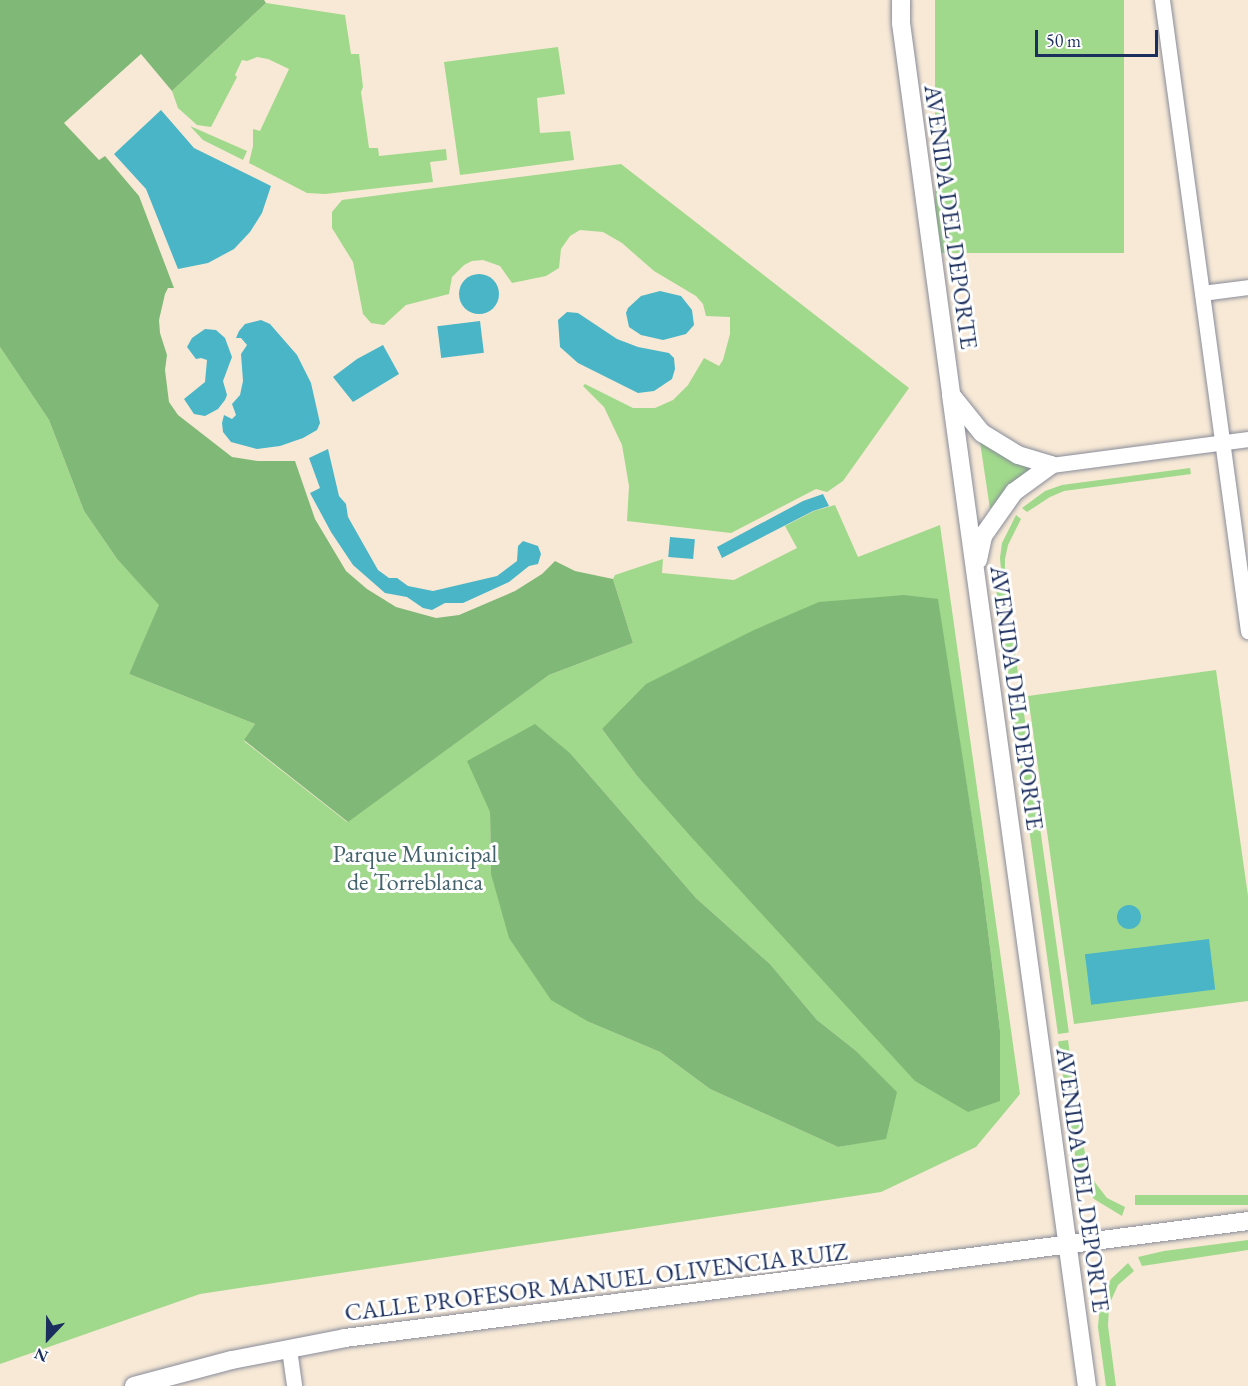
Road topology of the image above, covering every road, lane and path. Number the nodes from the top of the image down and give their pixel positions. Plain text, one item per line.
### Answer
1 (1162, 0) edge
2 (899, 6) edge
3 (1248, 287) edge
4 (1202, 293) junction
5 (951, 395) junction
6 (1248, 439) edge
7 (1222, 442) junction
8 (1051, 465) junction
9 (975, 575) junction
10 (1245, 592) edge
11 (1248, 631) edge
12 (1248, 1221) edge
13 (1068, 1244) junction
14 (289, 1349) junction
15 (134, 1386) edge
16 (294, 1386) edge
17 (1088, 1386) edge

1 - 4 street
2 - 5 street, AVENIDA DEL DEPORTE
3 - 4 street
4 - 7 street
5 - 8 street
5 - 9 street, AVENIDA DEL DEPORTE
6 - 7 street
7 - 8 street
7 - 10 street
8 - 9 street
9 - 13 street, AVENIDA DEL DEPORTE
10 - 11 street
12 - 13 street, CALLE PROFESOR MANUEL OLIVENCIA RUIZ
13 - 14 street, CALLE PROFESOR MANUEL OLIVENCIA RUIZ
13 - 17 street, AVENIDA DEL DEPORTE
14 - 15 street, CALLE PROFESOR MANUEL OLIVENCIA RUIZ
14 - 16 street

